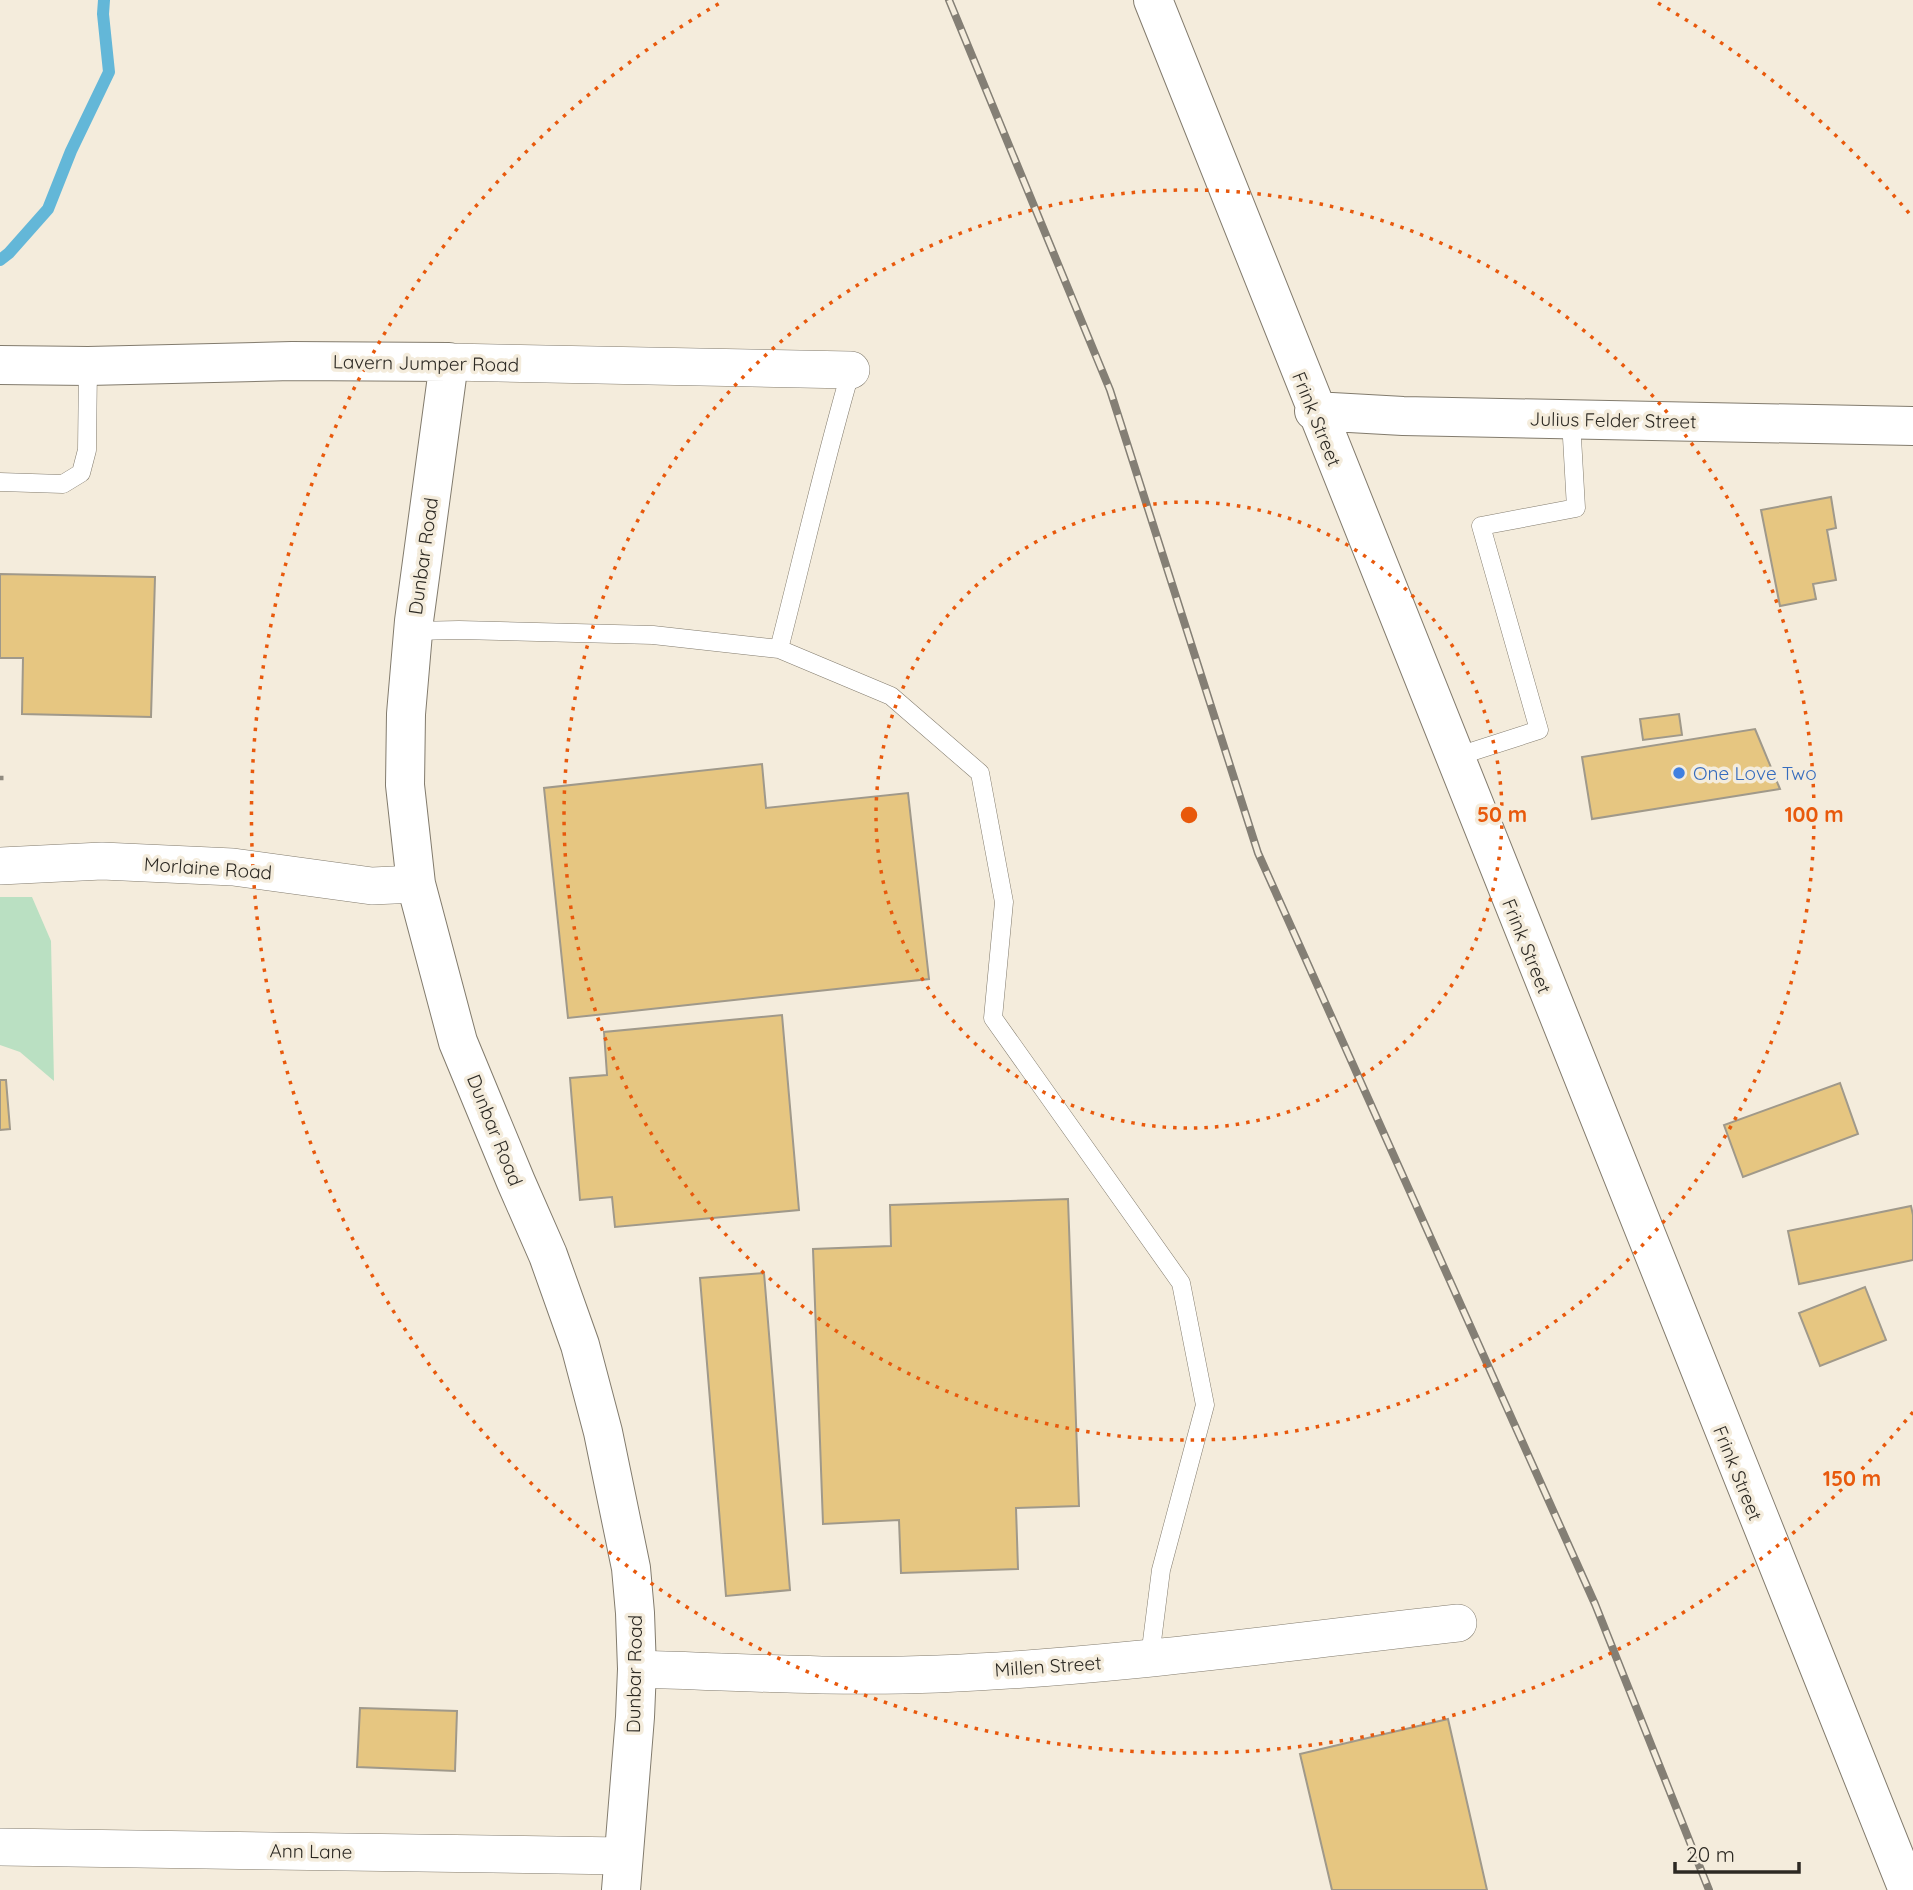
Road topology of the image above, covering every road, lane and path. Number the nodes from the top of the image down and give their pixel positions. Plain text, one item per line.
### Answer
1 (1153, 0) edge
2 (449, 362) junction
3 (0, 365) edge
4 (88, 366) junction
5 (851, 370) joint
6 (1314, 411) junction
7 (1571, 419) junction
8 (1913, 426) edge
9 (0, 482) edge
10 (413, 631) junction
11 (779, 649) junction
12 (1452, 758) junction
13 (0, 866) edge
14 (416, 884) junction
15 (1458, 1623) dead end
16 (1150, 1657) junction
17 (637, 1669) junction
18 (0, 1847) edge
19 (622, 1873) edge
20 (1909, 1888) edge

1 - 6 street, Frink Street
2 - 4 street, Lavern Jumper Road
2 - 5 street, Lavern Jumper Road
2 - 10 street, Dunbar Road
3 - 4 street, Lavern Jumper Road
4 - 9 lane
5 - 11 lane
6 - 7 street, Julius Felder Street
6 - 12 street, Frink Street
7 - 8 street, Julius Felder Street
7 - 12 lane
10 - 11 lane
10 - 14 street, Dunbar Road
11 - 16 lane
12 - 20 street, Frink Street
13 - 14 street, Morlaine Road
14 - 17 street, Dunbar Road
15 - 16 street, Millen Street
16 - 17 street, Millen Street
17 - 19 street, Dunbar Road
18 - 19 street, Ann Lane

